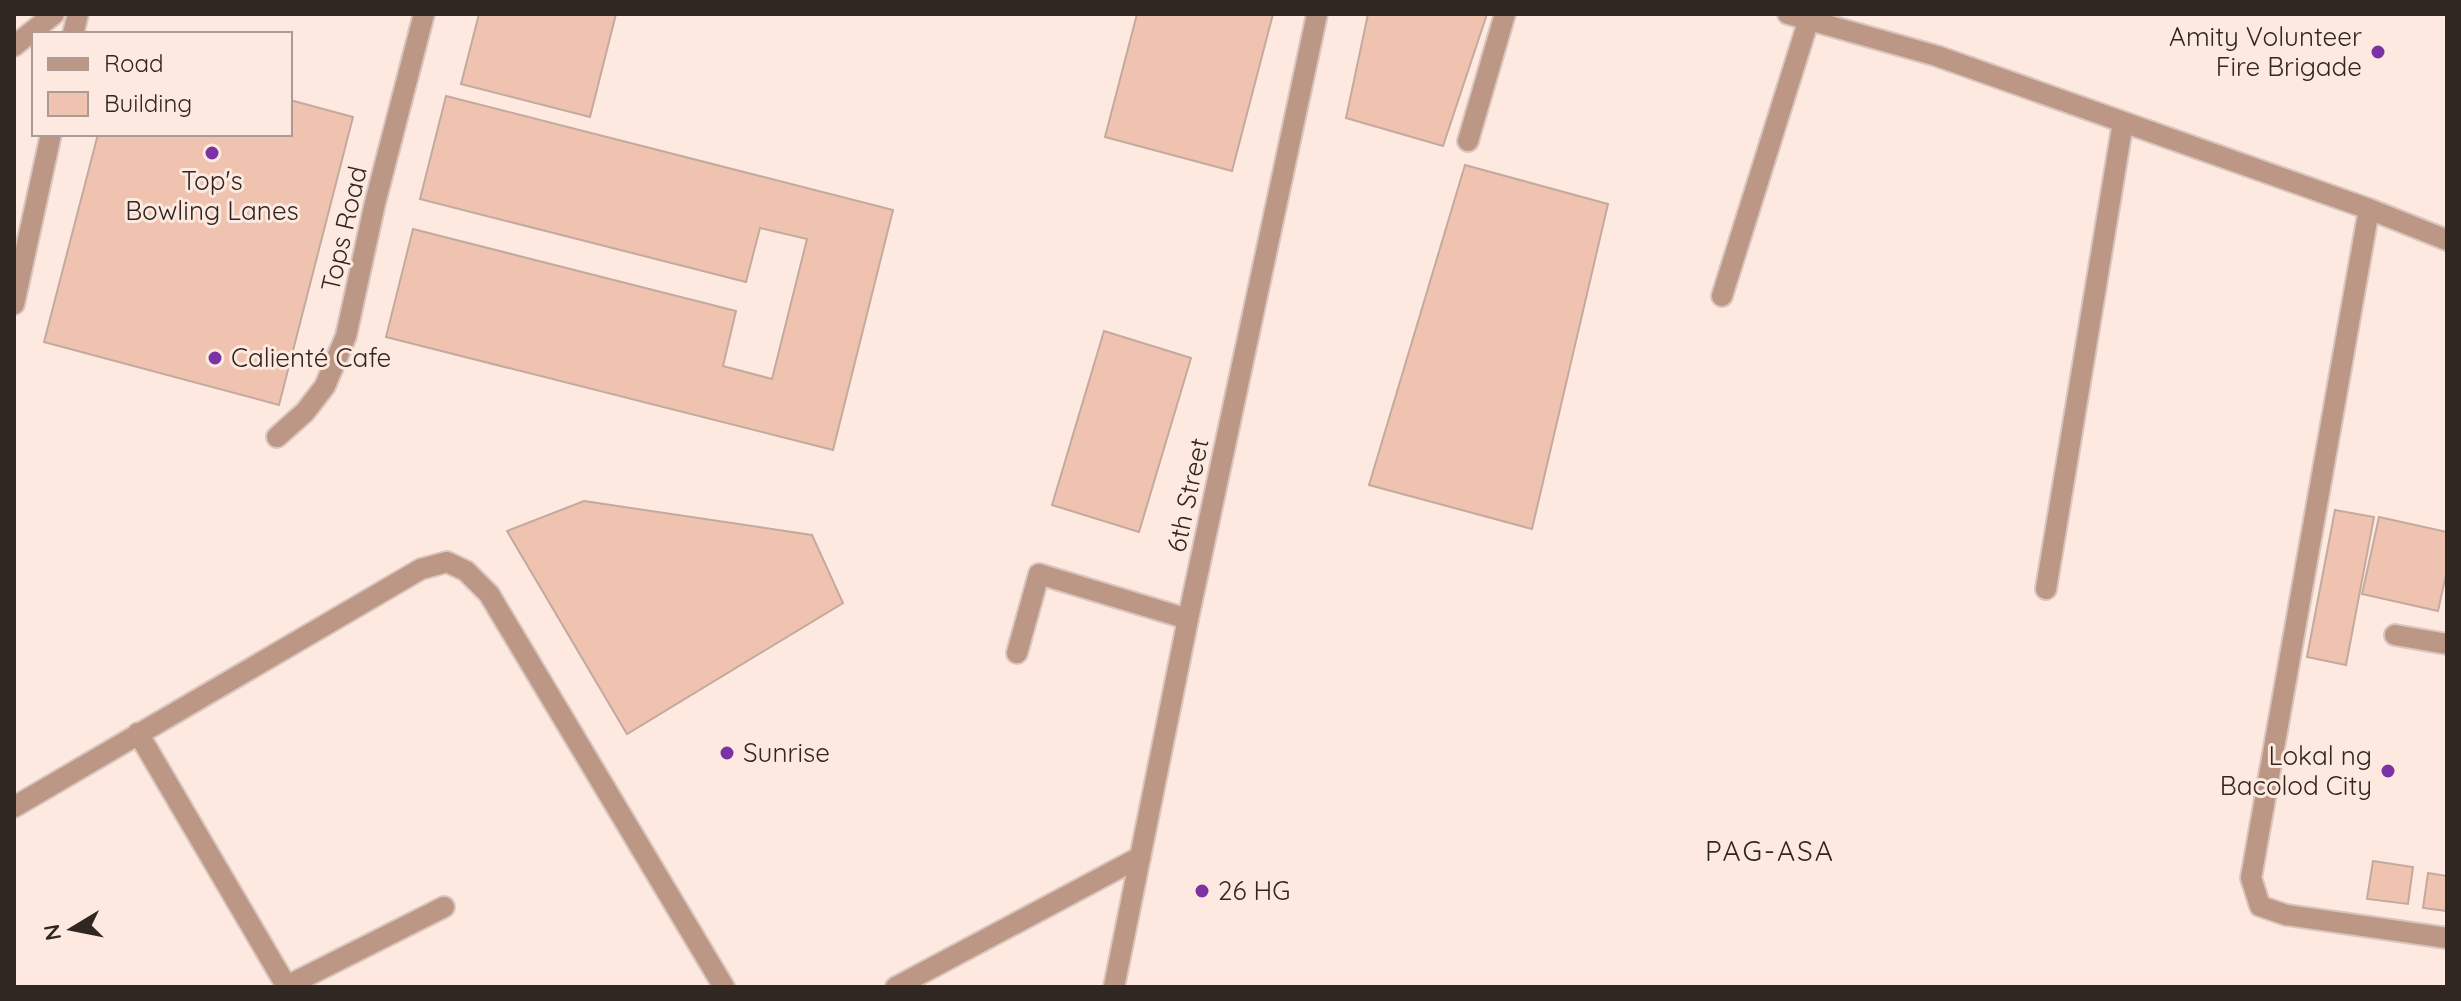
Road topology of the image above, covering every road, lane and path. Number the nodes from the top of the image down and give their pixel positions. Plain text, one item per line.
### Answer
1 (54, 14) edge
2 (424, 14) edge
3 (1317, 14) edge
4 (1505, 14) edge
5 (1788, 14) edge
6 (1809, 19) junction
7 (14, 46) edge
8 (2123, 122) junction
9 (51, 136) edge
10 (1468, 141) dead end
11 (2369, 209) junction
12 (2447, 240) edge
13 (1722, 296) dead end
14 (14, 304) edge
15 (277, 437) dead end
16 (2046, 589) dead end
17 (1188, 619) junction
18 (2395, 635) dead end
19 (2447, 644) edge
20 (1017, 653) dead end
21 (138, 733) junction
22 (14, 807) edge
23 (1140, 857) junction
24 (444, 907) dead end
25 (2447, 938) edge
26 (286, 987) edge
27 (724, 987) edge
28 (896, 987) edge
29 (1114, 987) edge

1 - 7 street
2 - 15 street, Tops Road
3 - 17 street, 6th Street
4 - 10 street
5 - 6 street
6 - 8 street
6 - 13 street
8 - 11 street
8 - 16 street
9 - 14 street
11 - 12 street
11 - 25 street
17 - 20 street
17 - 23 street, 6th Street
18 - 19 street
21 - 22 street
21 - 26 street
21 - 27 street
23 - 28 street
23 - 29 street, 6th Street
24 - 26 street

